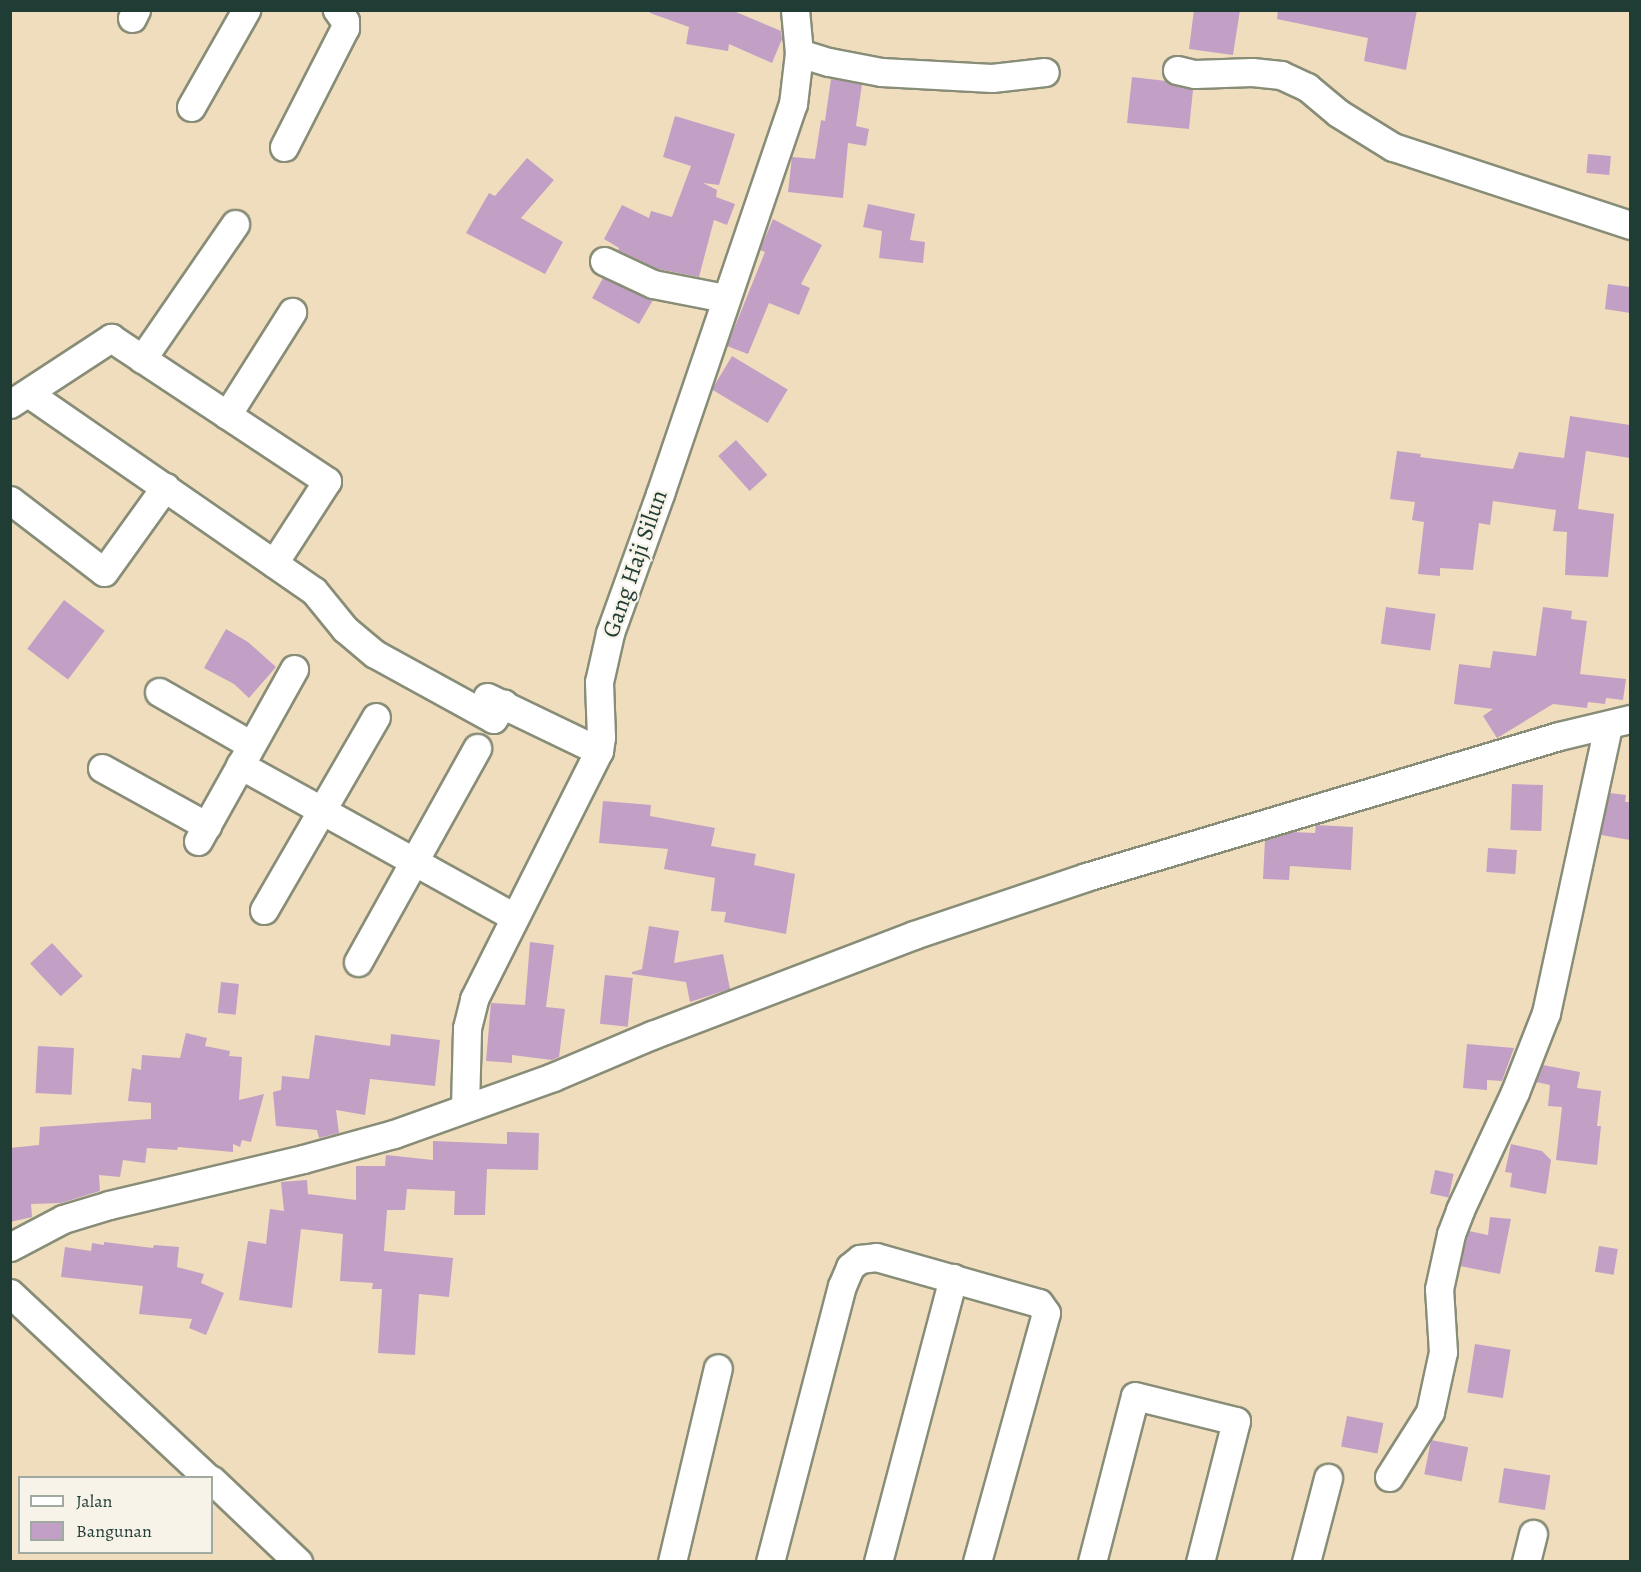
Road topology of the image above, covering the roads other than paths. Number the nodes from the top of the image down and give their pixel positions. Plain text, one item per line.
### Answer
1 (246, 10) edge
2 (795, 10) edge
3 (337, 11) edge
4 (799, 52) junction
5 (1177, 70) dead end
6 (1045, 72) dead end
7 (191, 107) dead end
8 (284, 147) dead end
9 (235, 224) dead end
10 (1630, 225) edge
11 (604, 261) dead end
12 (725, 298) junction
13 (292, 312) dead end
14 (142, 359) junction
15 (19, 398) edge
16 (227, 415) junction
17 (165, 487) junction
18 (10, 500) edge
19 (274, 563) junction
20 (294, 669) dead end
21 (159, 692) dead end
22 (376, 717) dead end
23 (1619, 723) edge
24 (477, 748) dead end
25 (599, 751) junction
26 (246, 755) junction
27 (102, 768) dead end
28 (323, 811) junction
29 (413, 860) junction
30 (264, 910) dead end
31 (514, 916) junction
32 (358, 962) dead end
33 (465, 1107) junction
34 (10, 1247) edge
35 (953, 1278) junction
36 (10, 1293) edge
37 (718, 1368) dead end
38 (207, 1476) edge
39 (1389, 1477) dead end
40 (1328, 1478) dead end
41 (213, 1482) edge
42 (1533, 1534) dead end
43 (298, 1562) edge
44 (672, 1562) edge
45 (770, 1562) edge
46 (878, 1562) edge
47 (977, 1562) edge
48 (1092, 1562) edge
49 (1200, 1562) edge
50 (1306, 1562) edge
51 (1526, 1562) edge

1 - 7 street
2 - 4 street, Gang Haji Silun
3 - 8 street
4 - 6 street
4 - 12 street, Gang Haji Silun
5 - 10 street
9 - 14 street
11 - 12 street
12 - 25 street, Gang Haji Silun
13 - 16 street
14 - 15 street
14 - 16 street
15 - 17 street
16 - 19 street
17 - 18 street
17 - 19 street
19 - 25 street
20 - 26 street
21 - 26 street
22 - 28 street
23 - 33 street
23 - 39 street
24 - 29 street
25 - 31 street, Gang Haji Silun
26 - 27 street
26 - 28 street
28 - 29 street
28 - 30 street
29 - 31 street
29 - 32 street
31 - 33 street, Gang Haji Silun
33 - 34 street
35 - 45 street
35 - 46 street
35 - 47 street
36 - 38 street
37 - 44 street
40 - 50 street
41 - 43 street
42 - 51 street
48 - 49 street

